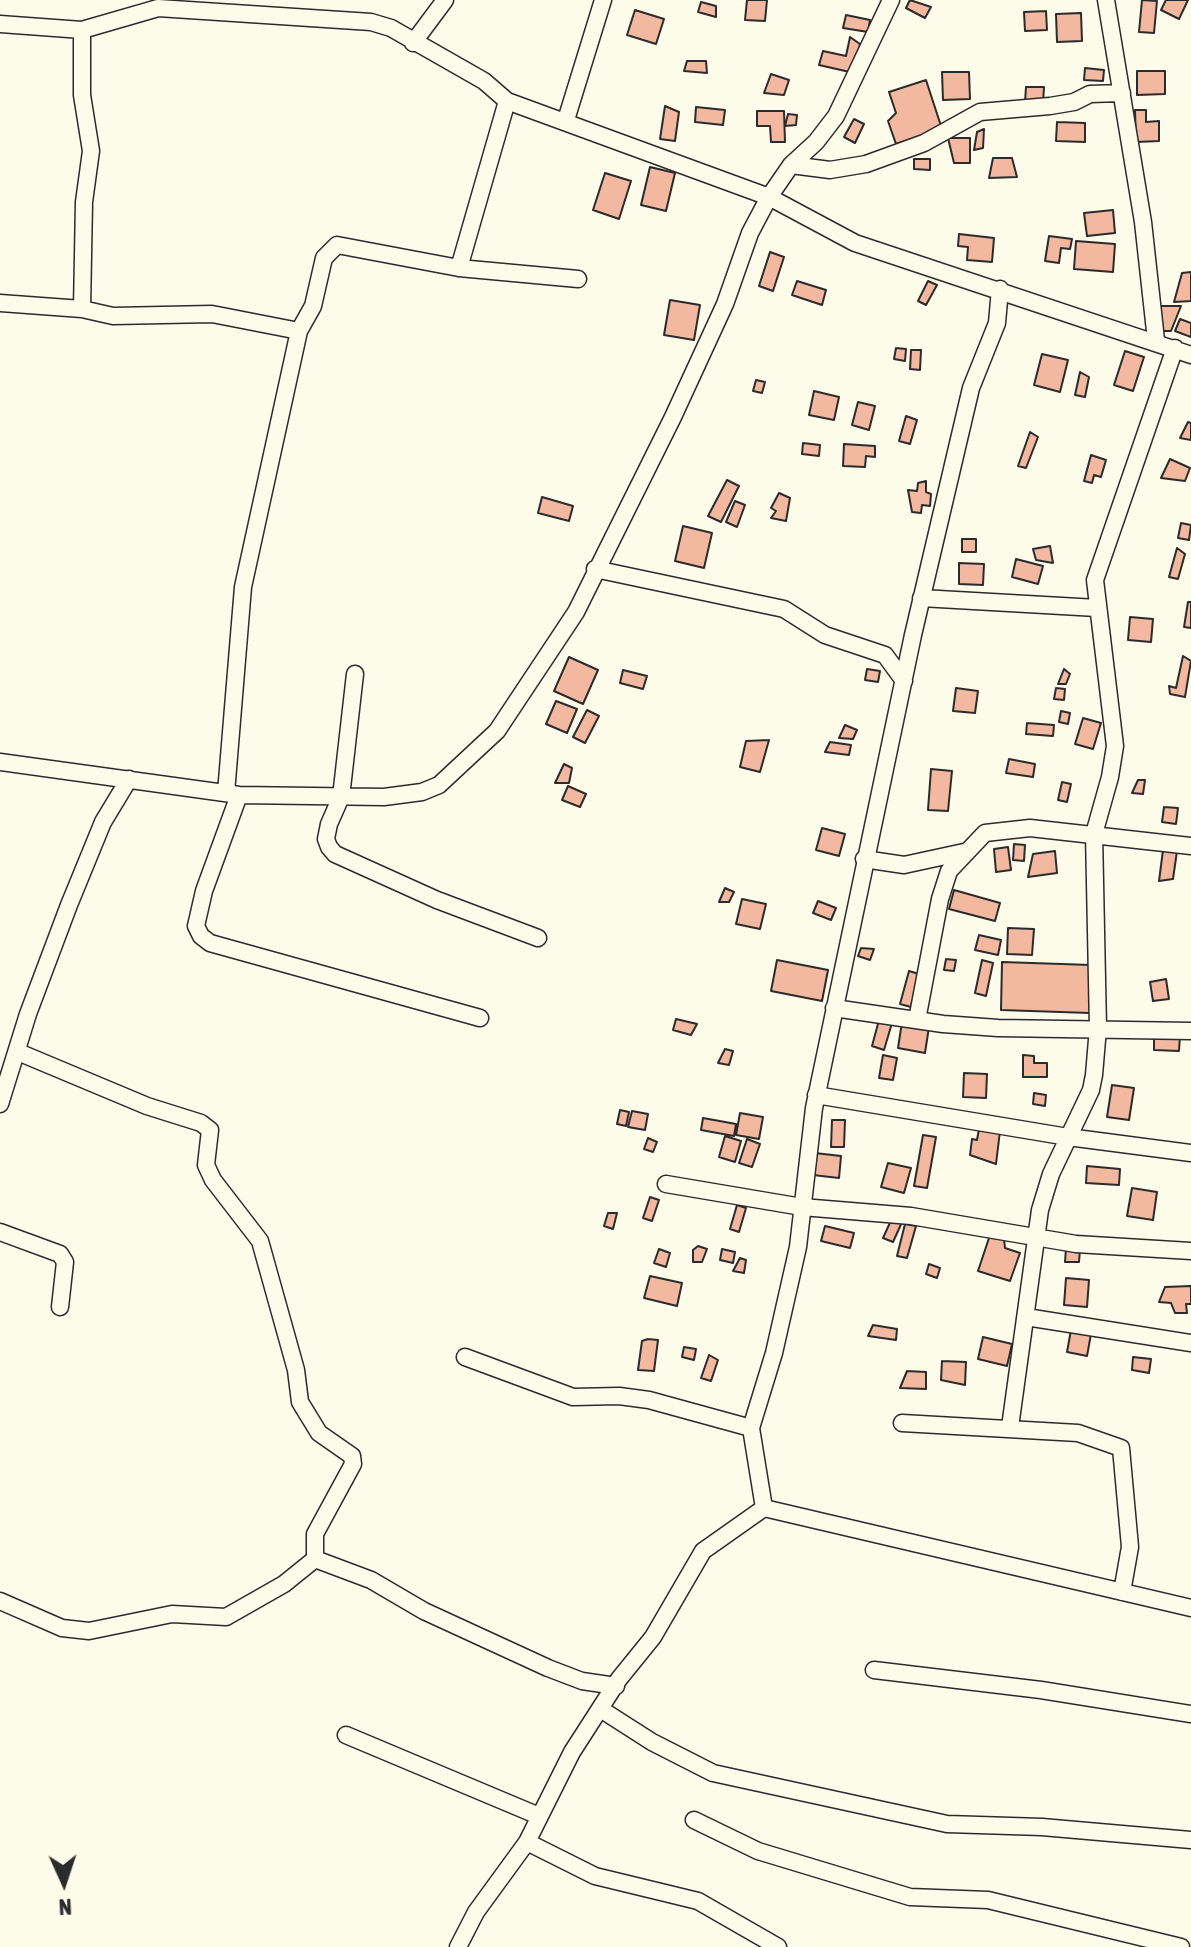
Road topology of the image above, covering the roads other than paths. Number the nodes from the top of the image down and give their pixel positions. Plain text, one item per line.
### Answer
1 (445, 0) edge
2 (603, 0) edge
3 (891, 0) edge
4 (1106, 0) edge
5 (0, 24) edge
6 (82, 30) junction
7 (413, 43) junction
8 (1122, 93) junction
9 (507, 101) junction
10 (566, 120) junction
11 (791, 165) junction
12 (769, 197) junction
13 (459, 268) junction
14 (578, 279) dead end
15 (1000, 289) junction
16 (0, 303) edge
17 (82, 309) junction
18 (299, 331) junction
19 (1156, 340) junction
20 (1183, 352) edge
21 (595, 569) junction
22 (921, 598) junction
23 (1097, 608) junction
24 (913, 635) junction
25 (885, 655) junction
26 (355, 674) dead end
27 (904, 681) junction
28 (0, 762) edge
29 (129, 779) junction
30 (232, 794) junction
31 (341, 797) junction
32 (1094, 834) junction
33 (1191, 846) edge
34 (964, 852) junction
35 (864, 859) junction
36 (538, 938) dead end
37 (834, 1008) junction
38 (480, 1018) dead end
39 (917, 1020) junction
40 (1098, 1028) junction
41 (1191, 1031) edge
42 (11, 1058) edge
43 (816, 1095) junction
44 (0, 1104) edge
45 (1068, 1137) junction
46 (1191, 1153) edge
47 (666, 1184) dead end
48 (802, 1207) junction
49 (0, 1232) edge
50 (1036, 1236) junction
51 (1191, 1251) edge
52 (60, 1307) dead end
53 (1026, 1317) junction
54 (1191, 1343) edge
55 (465, 1357) dead end
56 (902, 1423) dead end
57 (1010, 1427) junction
58 (751, 1428) junction
59 (764, 1508) junction
60 (315, 1559) junction
61 (1122, 1592) junction
62 (0, 1601) edge
63 (1191, 1608) edge
64 (874, 1670) dead end
65 (616, 1686) junction
66 (602, 1710) junction
67 (1191, 1714) edge
68 (346, 1735) dead end
69 (539, 1816) junction
70 (694, 1820) dead end
71 (1191, 1840) edge
72 (527, 1842) junction
73 (458, 1947) edge
74 (778, 1947) edge
75 (1181, 1947) edge

1 - 7 street
2 - 10 street
3 - 11 street
4 - 8 street
5 - 6 street
6 - 7 street
6 - 17 street
7 - 9 street
8 - 11 street
8 - 19 street
9 - 10 street
9 - 13 street
10 - 12 street
11 - 12 street
12 - 15 street
12 - 21 street
13 - 14 street
13 - 18 street
15 - 19 street
15 - 22 street
16 - 17 street
17 - 18 street
18 - 30 street
19 - 20 street
20 - 23 street
21 - 25 street
21 - 31 street
22 - 23 street
22 - 24 street
23 - 32 street
24 - 25 street
24 - 27 street
25 - 27 street
26 - 31 street
27 - 35 street
28 - 29 street
29 - 30 street
29 - 42 street
30 - 31 street
30 - 38 street
31 - 36 street
32 - 33 street
32 - 34 street
32 - 40 street
34 - 35 street
34 - 39 street
35 - 37 street
37 - 39 street
37 - 43 street
39 - 40 street
40 - 41 street
40 - 45 street
42 - 44 street
42 - 60 street
43 - 45 street
43 - 48 street
45 - 46 street
45 - 50 street
47 - 48 street
48 - 50 street
48 - 58 street
49 - 52 street
50 - 51 street
50 - 53 street
53 - 54 street
53 - 57 street
55 - 58 street
56 - 57 street
57 - 61 street
58 - 59 street
59 - 61 street
59 - 65 street
60 - 62 street
60 - 65 street
61 - 63 street
64 - 67 street
65 - 66 street
66 - 69 street
66 - 71 street
68 - 69 street
69 - 72 street
70 - 75 street
72 - 73 street
72 - 74 street

